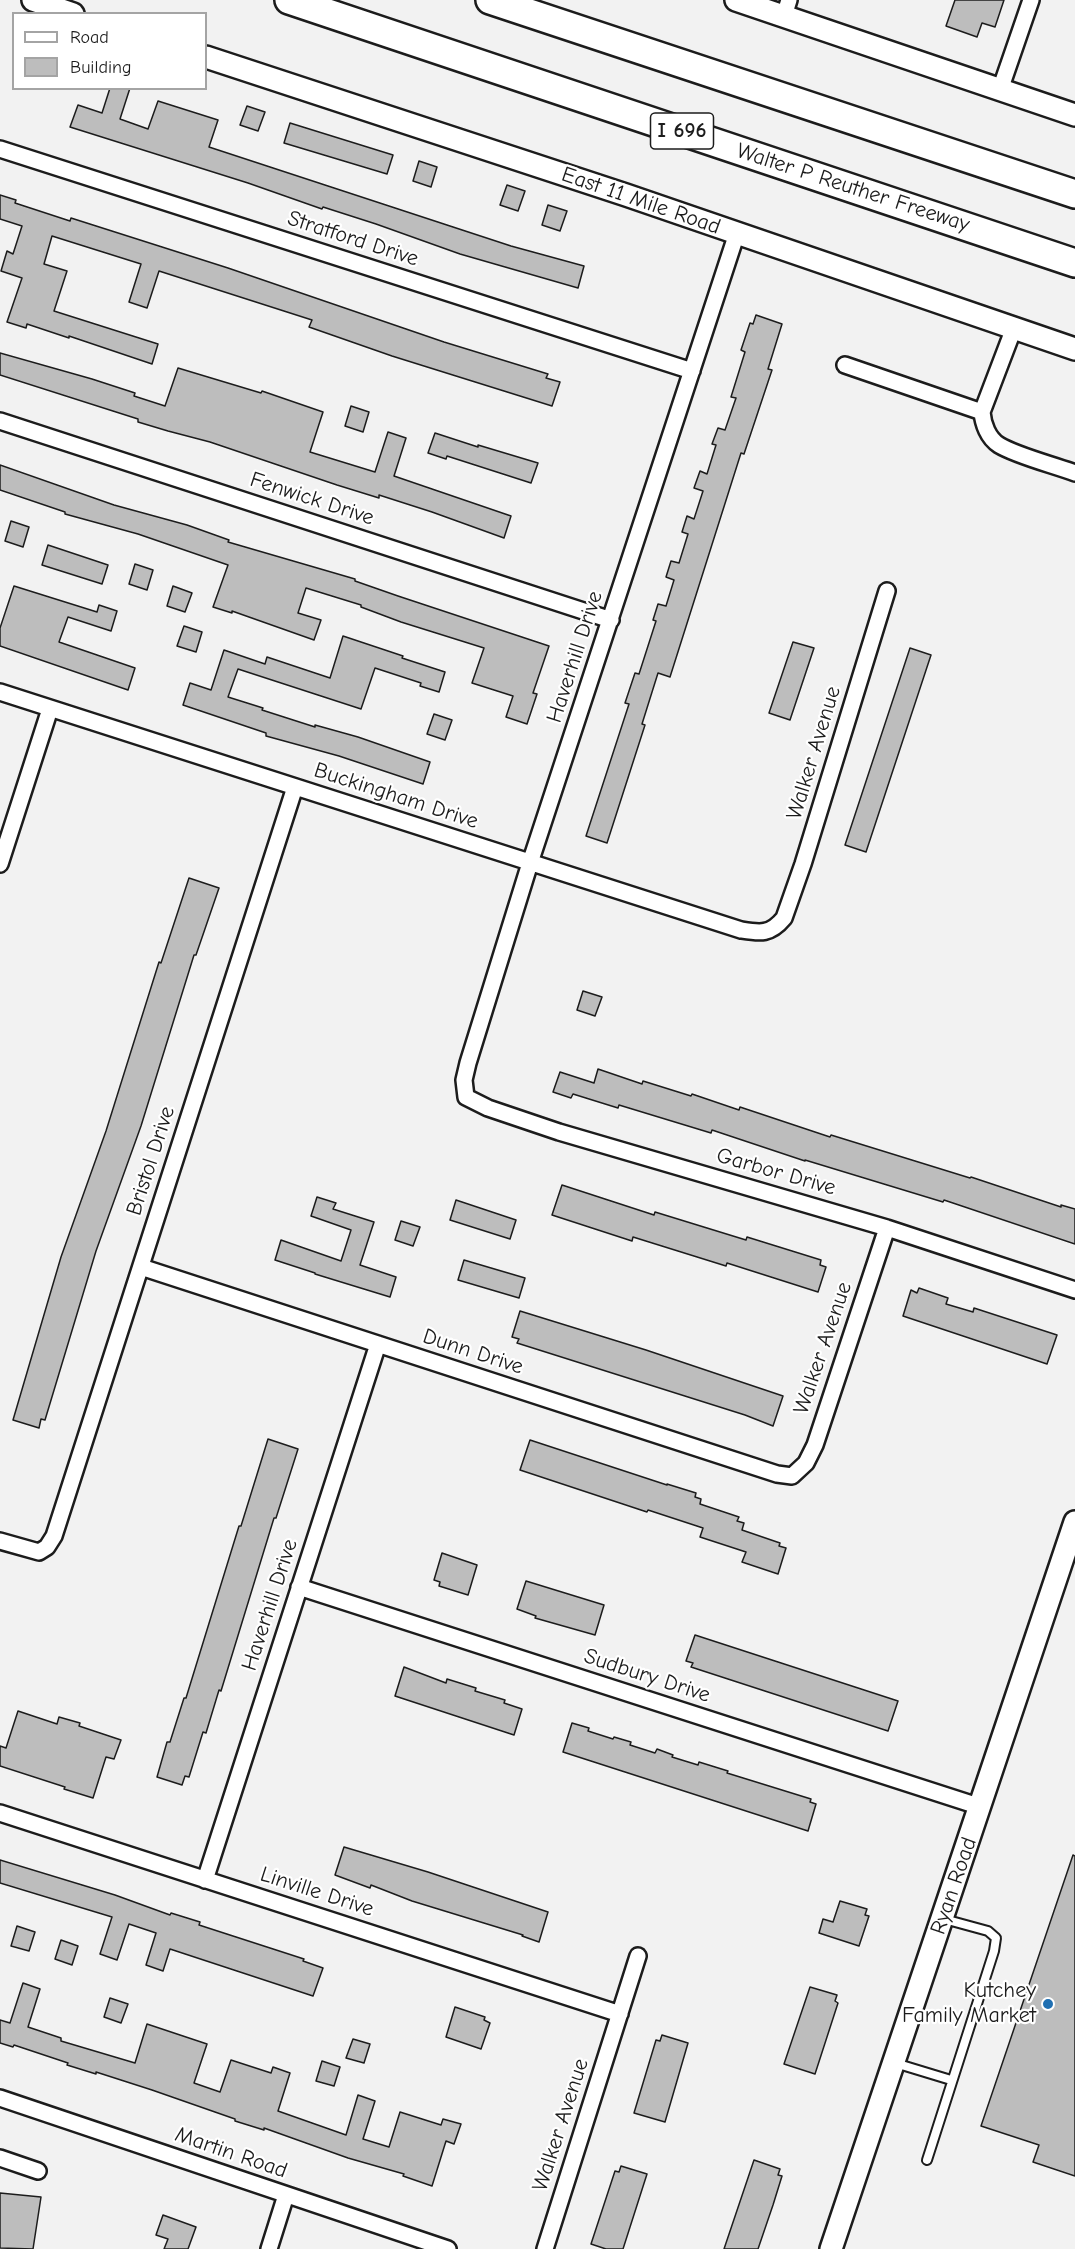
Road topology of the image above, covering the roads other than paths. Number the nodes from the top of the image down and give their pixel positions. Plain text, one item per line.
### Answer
1 (33, 0) edge
2 (289, 0) edge
3 (490, 0) edge
4 (736, 0) edge
5 (1032, 0) edge
6 (787, 8) edge
7 (67, 12) edge
8 (207, 57) edge
9 (1000, 90) junction
10 (1075, 115) edge
11 (0, 149) edge
12 (1075, 194) edge
13 (737, 233) junction
14 (1075, 263) edge
15 (1014, 328) junction
16 (1075, 349) edge
17 (845, 365) dead end
18 (692, 371) junction
19 (982, 412) junction
20 (0, 421) edge
21 (1075, 472) edge
22 (887, 591) dead end
23 (611, 620) junction
24 (0, 692) edge
25 (50, 709) junction
26 (295, 788) junction
27 (530, 863) junction
28 (0, 864) edge
29 (777, 926) joint
30 (466, 1097) joint
31 (887, 1228) junction
32 (141, 1267) junction
33 (1075, 1290) edge
34 (378, 1344) junction
35 (792, 1476) joint
36 (1075, 1522) edge
37 (0, 1542) edge
38 (300, 1587) junction
39 (981, 1807) junction
40 (0, 1813) edge
41 (205, 1880) junction
42 (943, 1918) junction
43 (638, 1956) dead end
44 (620, 2014) junction
45 (894, 2062) junction
46 (951, 2080) junction
47 (0, 2098) edge
48 (0, 2158) edge
49 (927, 2160) dead end
50 (38, 2171) dead end
51 (286, 2196) junction
52 (270, 2249) edge
53 (448, 2249) edge
54 (545, 2249) edge
55 (831, 2249) edge

1 - 7 main road
2 - 14 highway, Walter P Reuther Freeway / I 696
3 - 12 highway
4 - 6 main road
5 - 9 street
6 - 9 main road
8 - 13 main road, East 11 Mile Road
9 - 10 main road
11 - 18 street, Stratford Drive
13 - 15 main road, East 11 Mile Road
13 - 18 street, Haverhill Drive
15 - 16 main road, East 11 Mile Road
15 - 19 street
17 - 19 street
18 - 23 street, Haverhill Drive
19 - 21 street
20 - 23 street, Fenwick Drive
22 - 29 street, Walker Avenue
23 - 27 street, Haverhill Drive
24 - 25 street, Buckingham Drive
25 - 26 street, Buckingham Drive
25 - 28 street
26 - 27 street, Buckingham Drive
26 - 32 street, Bristol Drive
27 - 29 street, Buckingham Drive
27 - 30 street, Haverhill Drive
30 - 31 street, Garbor Drive
31 - 33 street, Garbor Drive
31 - 35 street, Walker Avenue
32 - 34 street, Dunn Drive
32 - 37 street, Bristol Drive
34 - 35 street, Dunn Drive
34 - 38 street, Haverhill Drive
36 - 39 main road, Ryan Road
38 - 39 street, Sudbury Drive
38 - 41 street, Haverhill Drive
39 - 42 main road, Ryan Road
40 - 41 street, Linville Drive
41 - 44 street, Linville Drive
42 - 45 main road, Ryan Road
42 - 46 lane
43 - 44 street, Walker Avenue
44 - 54 street, Walker Avenue
45 - 46 lane
45 - 55 main road, Ryan Road
46 - 49 lane
47 - 51 street, Martin Road
48 - 50 street
51 - 52 street
51 - 53 street, Martin Road

